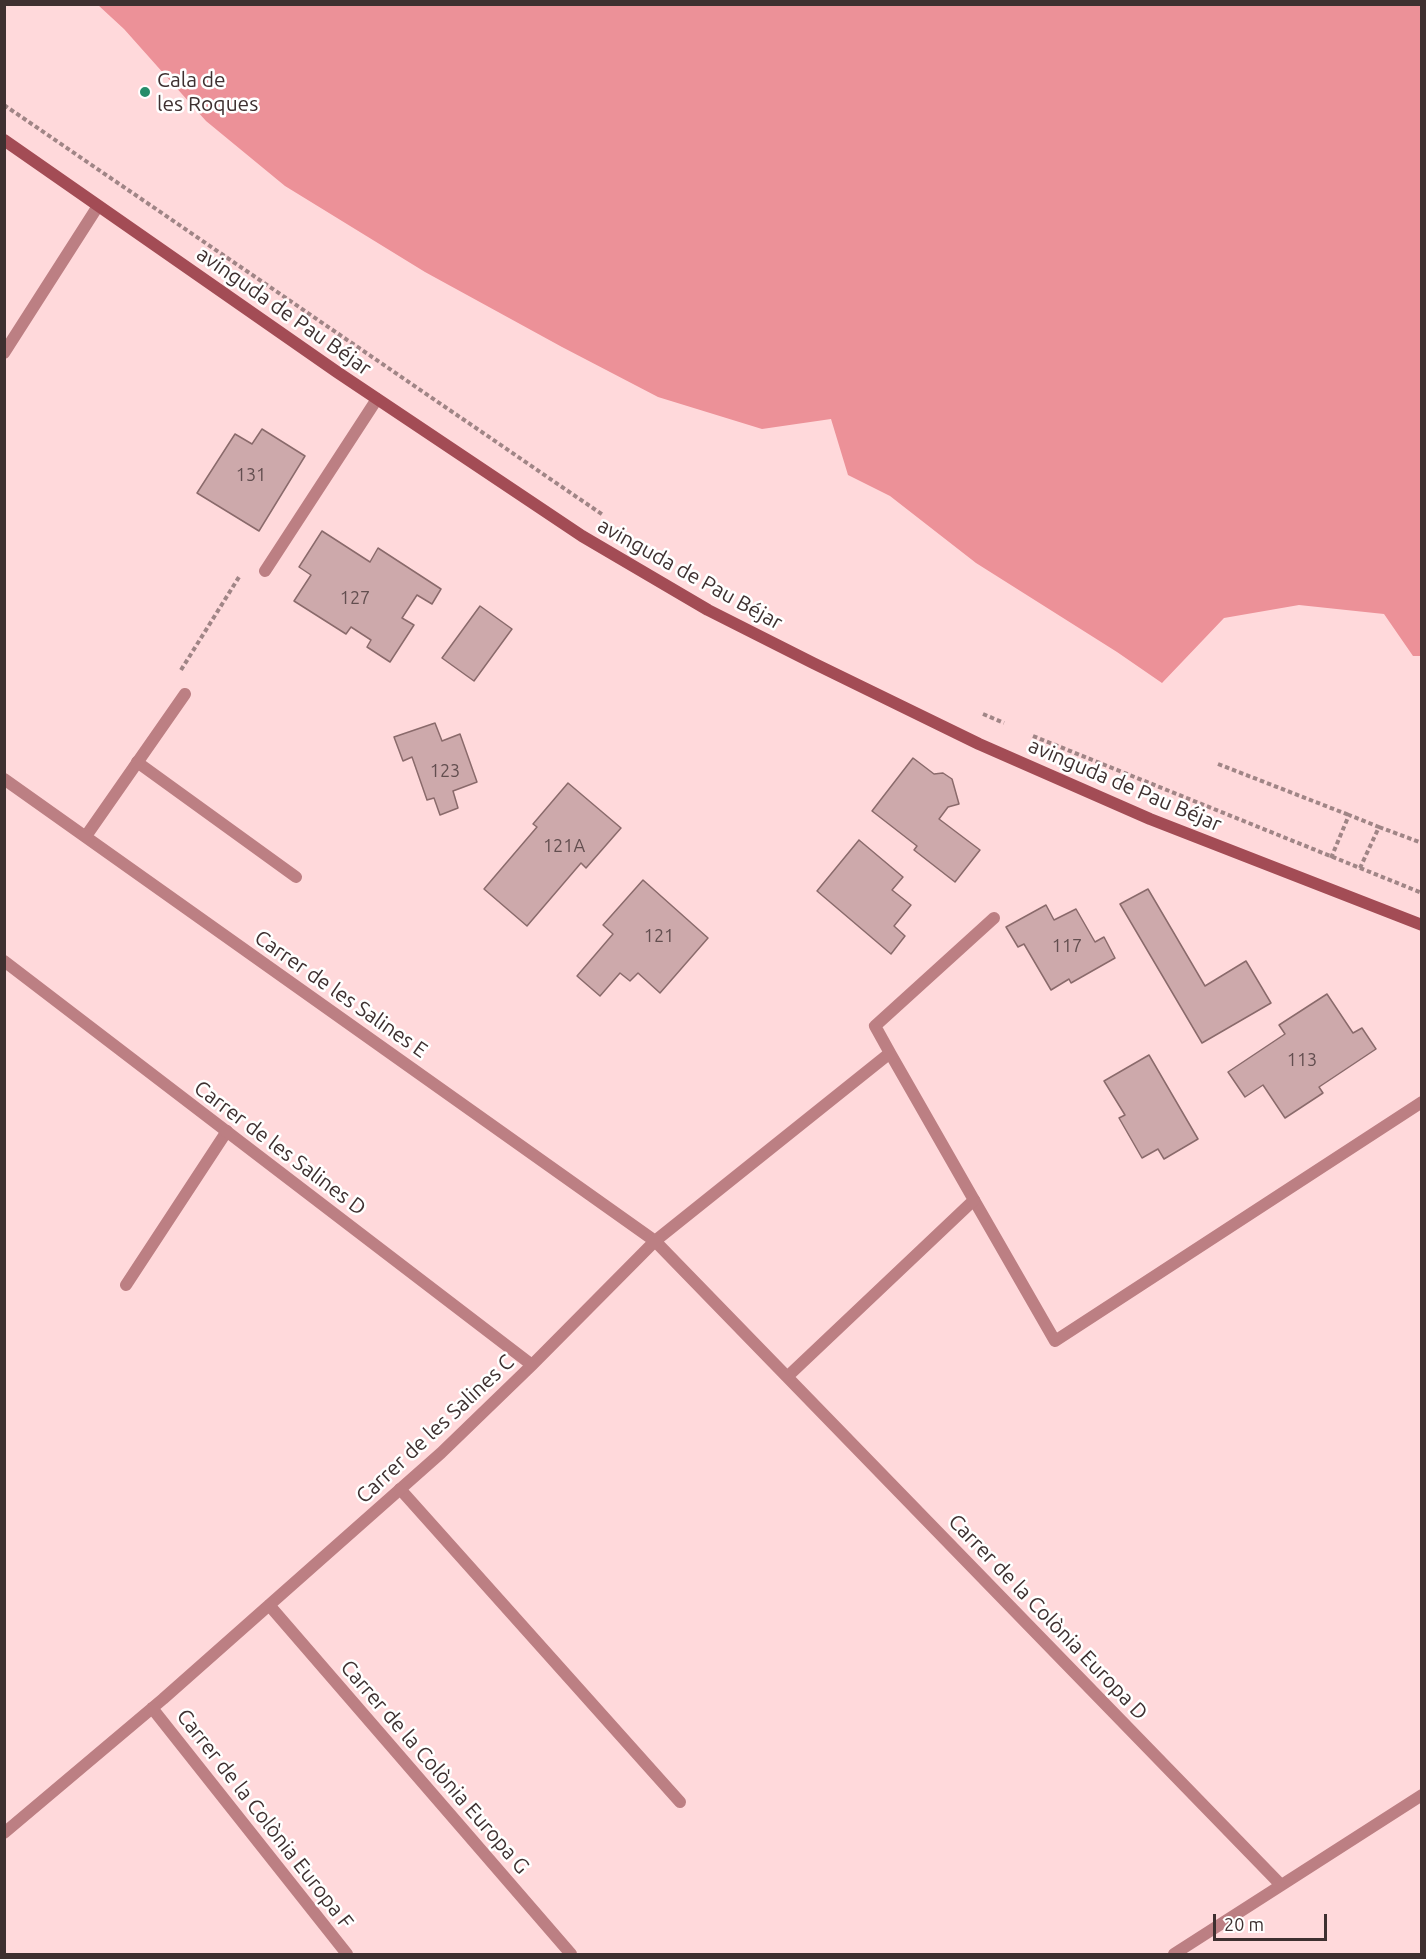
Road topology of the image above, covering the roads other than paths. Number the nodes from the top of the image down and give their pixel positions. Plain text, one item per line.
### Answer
1 (4, 140) edge
2 (98, 206) junction
3 (4, 352) edge
4 (377, 399) junction
5 (265, 571) road end
6 (184, 694) road end
7 (137, 762) junction
8 (4, 779) edge
9 (86, 836) junction
10 (296, 877) dead end
11 (994, 918) dead end
12 (1422, 925) edge
13 (4, 961) edge
14 (890, 1053) junction
15 (1422, 1102) edge
16 (227, 1131) junction
17 (974, 1200) junction
18 (655, 1241) junction
19 (126, 1286) dead end
20 (532, 1365) junction
21 (787, 1377) junction
22 (400, 1489) junction
23 (269, 1605) junction
24 (152, 1708) junction
25 (1422, 1795) edge
26 (680, 1802) dead end
27 (4, 1833) edge
28 (1281, 1885) junction
29 (347, 1954) edge
30 (572, 1954) edge
31 (1174, 1954) edge

1 - 2 street, avinguda de Pau Béjar
2 - 3 street
2 - 4 street, avinguda de Pau Béjar
4 - 5 street
4 - 12 street, avinguda de Pau Béjar
6 - 7 street
7 - 9 street
7 - 10 street
8 - 9 street, Carrer de les Salines E
9 - 18 street, Carrer de les Salines E
11 - 14 street
13 - 16 street, Carrer de les Salines D
14 - 17 street
14 - 18 street, Carrer de les Salines C
15 - 17 street
16 - 19 street
16 - 20 street, Carrer de les Salines D
17 - 21 street
18 - 20 street, Carrer de les Salines C
18 - 21 street, Carrer de la Colònia Europa D
20 - 22 street, Carrer de les Salines C
21 - 28 street, Carrer de la Colònia Europa D
22 - 23 street, Carrer de les Salines C
22 - 26 street
23 - 24 street, Carrer de les Salines C
23 - 30 street, Carrer de la Colònia Europa G
24 - 27 street, Carrer de les Salines C
24 - 29 street, Carrer de la Colònia Europa F
25 - 28 street
28 - 31 street

